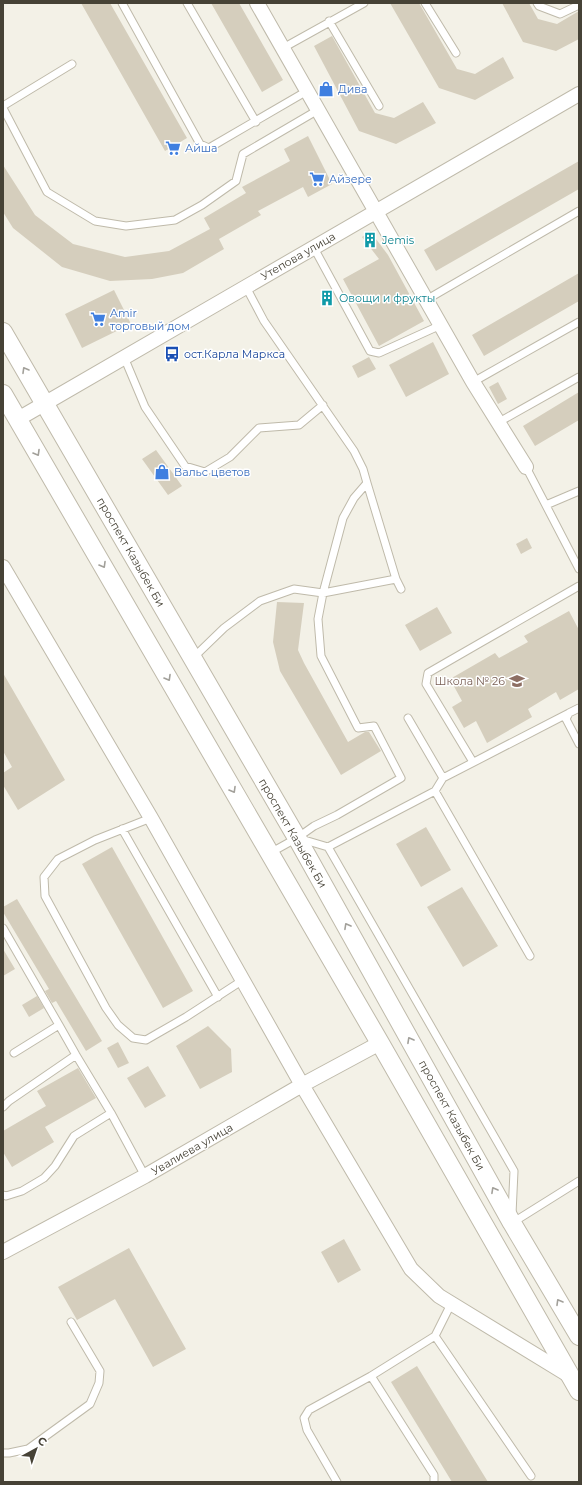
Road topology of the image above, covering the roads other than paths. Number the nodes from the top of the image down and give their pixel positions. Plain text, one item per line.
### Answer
1 (122, 3) edge
2 (187, 3) edge
3 (257, 3) edge
4 (364, 3) edge
5 (425, 3) edge
6 (537, 3) edge
7 (579, 5) edge
8 (329, 22) junction
9 (283, 48) junction
10 (456, 53) dead end
11 (72, 64) dead end
12 (307, 91) junction
13 (579, 94) edge
14 (379, 106) dead end
15 (3, 107) edge
16 (318, 110) junction
17 (256, 122) junction
18 (579, 211) edge
19 (376, 212) junction
20 (314, 248) junction
21 (246, 287) junction
22 (426, 300) junction
23 (579, 322) edge
24 (441, 325) junction
25 (3, 332) edge
26 (124, 357) junction
27 (579, 377) edge
28 (473, 382) junction
29 (3, 394) edge
30 (44, 404) junction
31 (323, 405) junction
32 (18, 419) junction
33 (499, 422) junction
34 (526, 467) joint
35 (367, 483) junction
36 (579, 491) edge
37 (546, 505) junction
38 (3, 567) edge
39 (579, 569) edge
40 (396, 579) junction
41 (579, 586) edge
42 (401, 589) dead end
43 (323, 593) junction
44 (193, 659) junction
45 (579, 708) edge
46 (569, 713) junction
47 (408, 718) dead end
48 (579, 744) edge
49 (473, 762) junction
50 (443, 778) junction
51 (435, 791) junction
52 (150, 818) junction
53 (122, 829) junction
54 (297, 838) junction
55 (328, 847) junction
56 (270, 854) junction
57 (3, 928) edge
58 (530, 956) dead end
59 (243, 980) junction
60 (218, 997) junction
61 (59, 1025) junction
62 (380, 1043) junction
63 (14, 1053) dead end
64 (76, 1056) junction
65 (302, 1085) junction
66 (3, 1108) edge
67 (111, 1113) junction
68 (145, 1176) junction
69 (579, 1181) edge
70 (3, 1195) edge
71 (512, 1223) junction
72 (3, 1252) edge
73 (451, 1304) junction
74 (71, 1322) dead end
75 (435, 1336) junction
76 (579, 1336) edge
77 (371, 1376) junction
78 (570, 1376) junction
79 (579, 1391) edge
80 (3, 1453) edge
81 (531, 1476) dead end
82 (337, 1482) edge
83 (434, 1482) edge

1 - 17 lane
2 - 17 lane
3 - 9 street
4 - 8 lane
5 - 10 lane
6 - 7 lane
8 - 9 lane
8 - 14 lane
9 - 12 street
11 - 15 lane
12 - 16 street
12 - 17 lane
13 - 19 street, Утепова улица
15 - 16 lane
16 - 19 street
18 - 22 lane
19 - 20 street, Утепова улица
19 - 22 street
20 - 21 street, Утепова улица
20 - 24 lane
21 - 26 street, Утепова улица
21 - 31 lane
22 - 24 street
23 - 28 lane
24 - 28 street
30 -> 25 street, проспект Казыбек Би
26 - 30 street, Утепова улица
26 - 31 lane
27 - 33 lane
28 - 33 street
29 - 32 street
30 - 32 street, Утепова улица
30 - 44 street, проспект Казыбек Би
31 - 35 lane
32 -> 56 street
33 - 34 street
34 - 37 lane
35 - 40 lane
35 - 43 lane
36 - 37 lane
37 - 39 lane
38 - 52 street
40 - 42 lane
40 - 43 lane
41 - 49 lane
43 - 44 lane
43 - 54 lane
44 - 54 street, проспект Казыбек Би
45 - 46 lane
46 - 48 lane
46 - 49 lane
47 - 50 lane
49 - 50 lane
50 - 51 lane
51 - 55 lane
51 - 58 lane
52 - 53 lane
52 - 59 street
53 - 60 lane
53 - 60 lane
54 - 55 lane
54 - 56 lane
71 -> 54 street, проспект Казыбек Би
55 - 71 lane
56 - 62 street
57 - 61 lane
59 - 60 lane
59 - 65 street
61 - 63 lane
61 - 64 lane
62 - 65 street, Увалиева улица
62 - 78 street
64 - 66 lane
64 - 67 lane
65 - 68 street, Увалиева улица
65 - 73 street
67 - 68 lane
67 - 70 lane
68 - 72 street, Увалиева улица
69 - 71 lane
76 -> 71 street, проспект Казыбек Би
73 - 75 lane
73 - 78 street
74 - 80 lane
75 - 77 lane
75 - 81 lane
77 - 82 lane
77 - 83 lane
78 - 79 street

